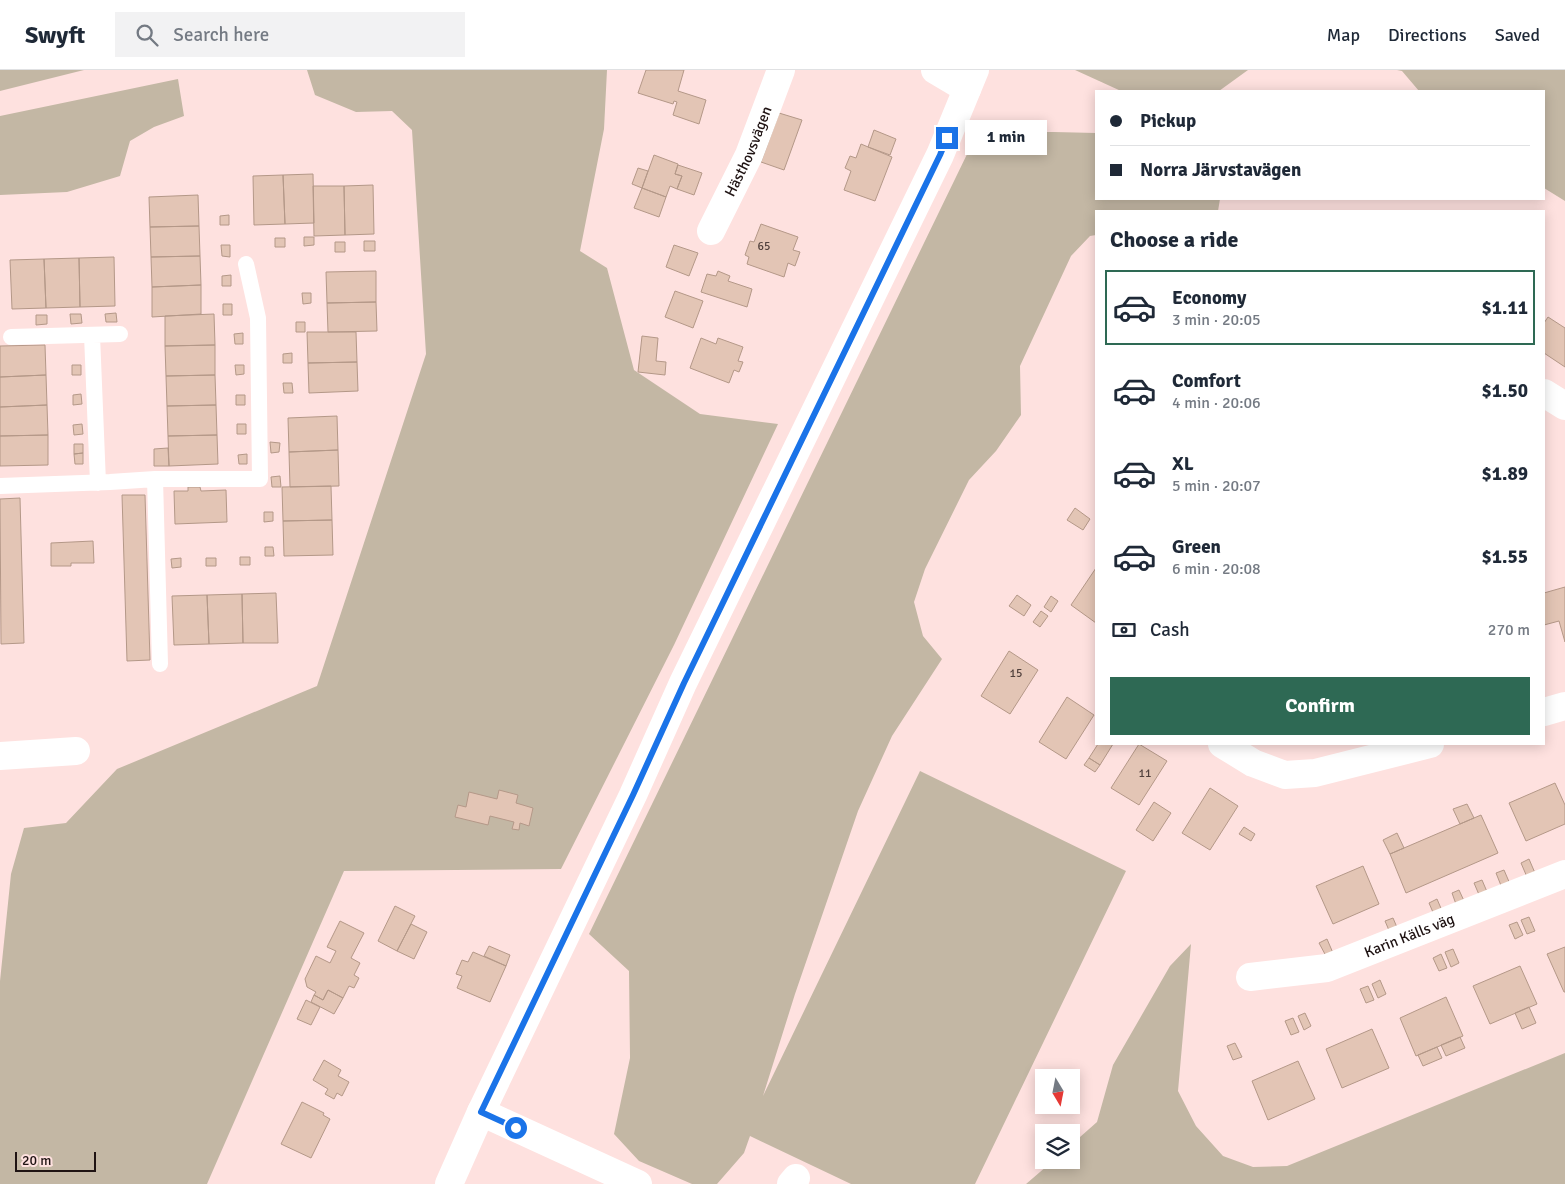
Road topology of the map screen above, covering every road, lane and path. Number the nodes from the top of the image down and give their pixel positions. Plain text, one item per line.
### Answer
1 (781, 70) edge
2 (935, 70) edge
3 (971, 79) edge
4 (711, 231) dead end
5 (246, 264) dead end
6 (120, 334) dead end
7 (92, 335) junction
8 (11, 337) dead end
9 (1545, 394) edge
10 (1565, 406) edge
11 (155, 479) junction
12 (98, 483) junction
13 (0, 486) edge
14 (160, 664) dead end
15 (1565, 706) edge
16 (1545, 712) edge
17 (1224, 745) edge
18 (1426, 745) edge
19 (76, 751) dead end
20 (0, 756) edge
21 (1565, 874) edge
22 (1250, 978) dead end
23 (481, 1112) junction
24 (449, 1184) edge
25 (638, 1184) edge

1 - 4 street, Hästhovsvägen
2 - 3 street
3 - 23 street
5 - 11 lane
6 - 7 lane
7 - 8 lane
7 - 12 lane
9 - 10 street
11 - 12 lane
11 - 14 lane
12 - 13 lane
15 - 16 street
17 - 18 street
19 - 20 street
21 - 22 street, Karin Källs väg
23 - 24 street
23 - 25 street

